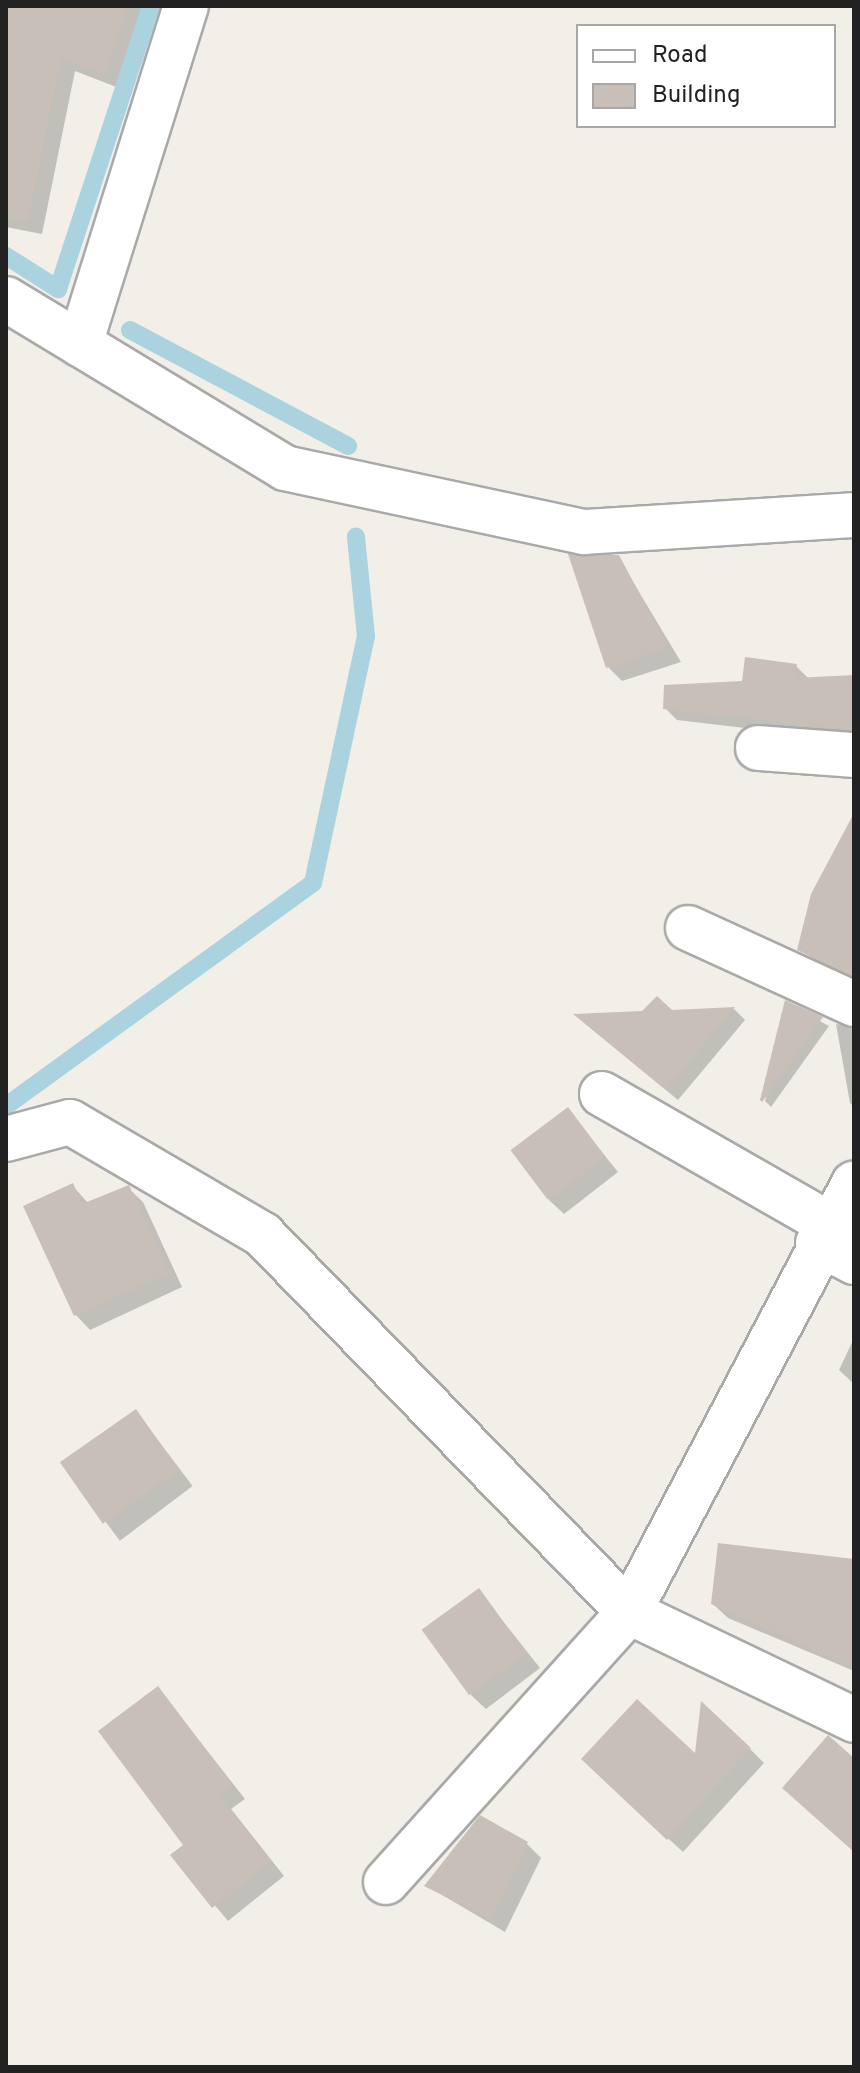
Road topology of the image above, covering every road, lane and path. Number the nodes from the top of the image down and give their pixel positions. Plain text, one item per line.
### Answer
1 (186, 6) edge
2 (6, 299) edge
3 (80, 344) junction
4 (854, 515) edge
5 (758, 748) dead end
6 (854, 755) edge
7 (688, 928) dead end
8 (854, 1004) edge
9 (602, 1094) dead end
10 (6, 1139) edge
11 (854, 1183) edge
12 (833, 1243) edge
13 (629, 1612) junction
14 (854, 1720) edge
15 (386, 1882) dead end

1 - 3 street
2 - 3 street
3 - 4 street
5 - 6 street
7 - 8 street
9 - 12 street
10 - 13 street
11 - 12 street
12 - 13 street
13 - 14 street
13 - 15 street

